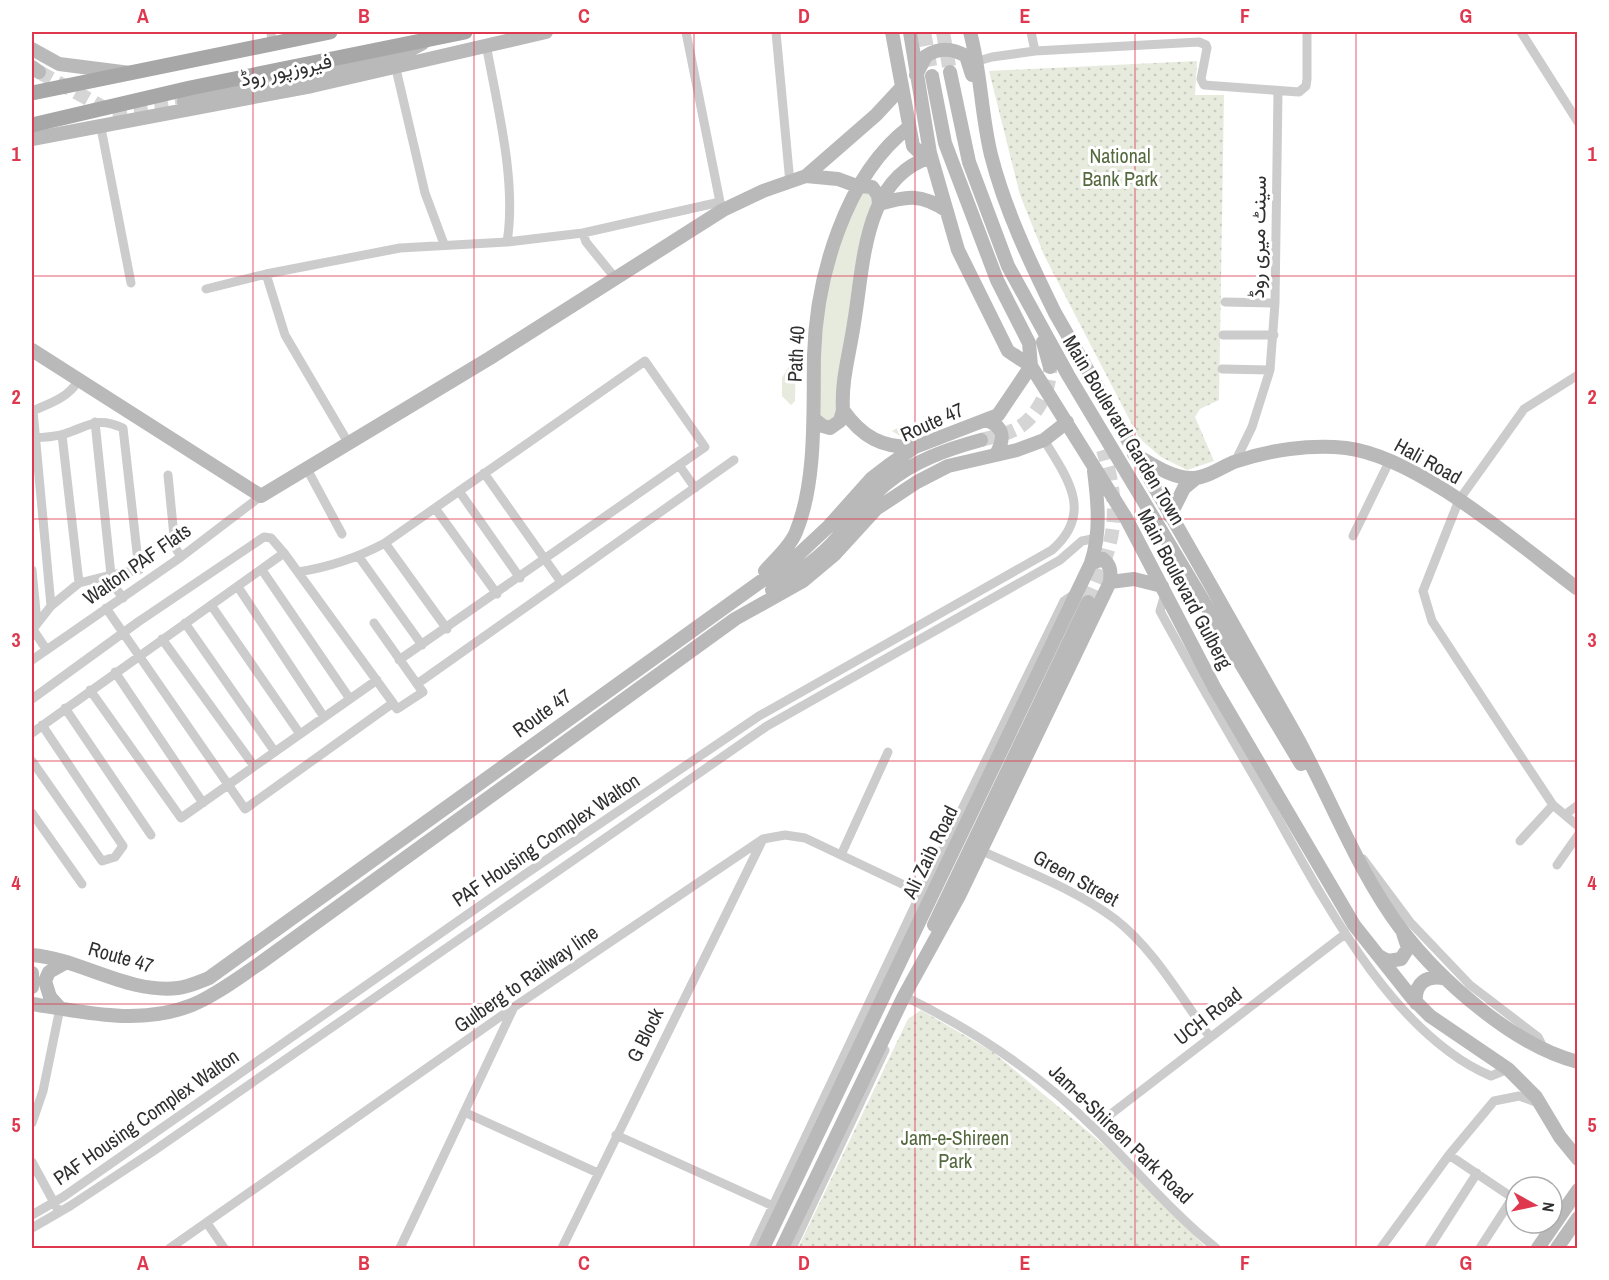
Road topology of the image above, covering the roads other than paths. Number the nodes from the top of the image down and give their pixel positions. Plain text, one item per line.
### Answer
1 (330, 32) edge
2 (465, 32) edge
3 (546, 32) edge
4 (686, 32) edge
5 (776, 32) edge
6 (892, 32) edge
7 (910, 32) edge
8 (970, 32) edge
9 (1031, 32) edge
10 (1307, 32) edge
11 (1521, 32) edge
12 (272, 38) edge
13 (428, 40) junction
14 (486, 44) junction
15 (32, 49) edge
16 (1035, 51) junction
17 (427, 57) junction
18 (978, 61) junction
19 (396, 69) junction
20 (950, 72) tunnel mouth
21 (132, 74) junction
22 (325, 74) junction
23 (916, 75) junction
24 (932, 76) tunnel mouth
25 (902, 87) junction
26 (1278, 91) junction
27 (32, 93) edge
28 (982, 101) junction
29 (184, 102) tunnel mouth
30 (876, 115) junction
31 (908, 122) junction
32 (1578, 122) edge
33 (32, 125) edge
34 (101, 128) junction
35 (32, 139) edge
36 (931, 155) junction
37 (806, 176) junction
38 (790, 183) junction
39 (857, 186) junction
40 (879, 204) junction
41 (721, 206) junction
42 (947, 211) junction
43 (583, 233) junction
44 (507, 242) junction
45 (444, 244) junction
46 (266, 274) junction
47 (616, 279) junction
48 (131, 283) dead end
49 (206, 289) dead end
50 (1225, 302) dead end
51 (1275, 303) junction
52 (1037, 320) junction
53 (1223, 335) dead end
54 (1274, 335) junction
55 (32, 350) edge
56 (1031, 366) junction
57 (1050, 367) tunnel mouth
58 (1222, 369) dead end
59 (1270, 370) junction
60 (1068, 375) junction
61 (1578, 375) edge
62 (78, 381) junction
63 (843, 410) junction
64 (32, 411) edge
65 (814, 419) junction
66 (985, 420) junction
67 (95, 422) junction
68 (1067, 422) junction
69 (62, 435) junction
70 (35, 438) junction
71 (981, 440) tunnel mouth
72 (1044, 440) junction
73 (349, 444) junction
74 (915, 447) junction
75 (1103, 450) tunnel mouth
76 (996, 454) junction
77 (1134, 454) junction
78 (734, 460) dead end
79 (1390, 460) junction
80 (1235, 462) junction
81 (679, 465) junction
82 (1093, 466) junction
83 (307, 469) junction
84 (484, 473) junction
85 (168, 475) dead end
86 (1195, 479) junction
87 (695, 488) junction
88 (459, 491) junction
89 (261, 496) junction
90 (1459, 500) junction
91 (435, 508) junction
92 (1170, 516) junction
93 (342, 534) dead end
94 (1353, 536) dead end
95 (1097, 538) junction
96 (385, 543) junction
97 (284, 554) junction
98 (359, 556) junction
99 (181, 557) junction
100 (546, 560) junction
101 (1091, 563) junction
102 (32, 570) edge
103 (262, 570) junction
104 (298, 572) junction
105 (111, 575) junction
106 (520, 578) junction
107 (561, 582) junction
108 (1110, 582) junction
109 (79, 583) junction
110 (238, 587) junction
111 (1578, 589) edge
112 (747, 590) junction
113 (1164, 590) junction
114 (1076, 593) junction
115 (497, 594) junction
116 (123, 598) junction
117 (1088, 602) tunnel mouth
118 (51, 606) junction
119 (211, 606) junction
120 (106, 608) junction
121 (735, 619) junction
122 (185, 623) junction
123 (374, 623) dead end
124 (34, 626) edge
125 (447, 629) junction
126 (124, 633) junction
127 (162, 639) junction
128 (422, 645) junction
129 (46, 649) junction
130 (138, 655) junction
131 (32, 660) edge
132 (399, 660) junction
133 (115, 672) junction
134 (377, 680) junction
135 (417, 684) junction
136 (90, 690) junction
137 (32, 699) edge
138 (350, 699) junction
139 (393, 703) junction
140 (64, 708) junction
141 (324, 717) junction
142 (42, 725) junction
143 (32, 733) edge
144 (300, 734) junction
145 (274, 752) junction
146 (888, 752) dead end
147 (32, 761) edge
148 (254, 766) junction
149 (228, 784) junction
150 (203, 803) junction
151 (1553, 805) junction
152 (1578, 805) edge
153 (32, 813) edge
154 (1566, 814) junction
155 (1335, 816) junction
156 (1578, 826) edge
157 (1578, 834) edge
158 (152, 835) dead end
159 (763, 839) junction
160 (1520, 841) dead end
161 (980, 850) junction
162 (1355, 851) junction
163 (841, 855) junction
164 (1557, 865) dead end
165 (82, 884) dead end
166 (921, 893) junction
167 (1401, 928) junction
168 (1345, 934) junction
169 (32, 955) edge
170 (1377, 955) junction
171 (67, 962) junction
172 (32, 973) edge
173 (1446, 979) junction
174 (32, 987) edge
175 (904, 996) junction
176 (1416, 1003) junction
177 (32, 1004) edge
178 (514, 1007) junction
179 (60, 1008) junction
180 (1210, 1037) junction
181 (1550, 1052) junction
182 (1578, 1062) edge
183 (1508, 1069) junction
184 (1541, 1103) junction
185 (464, 1112) junction
186 (32, 1123) edge
187 (1094, 1128) junction
188 (616, 1135) junction
189 (1449, 1155) junction
190 (1578, 1159) edge
191 (32, 1162) edge
192 (598, 1173) junction
193 (1477, 1173) junction
194 (1578, 1190) edge
195 (1504, 1191) edge
196 (54, 1202) junction
197 (773, 1206) junction
198 (1564, 1208) edge
199 (59, 1213) junction
200 (1504, 1213) edge
201 (32, 1215) edge
202 (1578, 1218) edge
203 (207, 1223) junction
204 (32, 1228) edge
205 (170, 1248) edge
206 (224, 1248) edge
207 (400, 1248) edge
208 (562, 1248) edge
209 (753, 1248) edge
210 (763, 1248) edge
211 (782, 1248) edge
212 (792, 1248) edge
213 (1216, 1248) edge
214 (1381, 1248) edge
215 (1428, 1248) edge
216 (1480, 1248) edge
217 (1557, 1248) edge

1 - 12 main road, فیروزپور روڈ
2 - 13 main road, فیروزپور روڈ
3 - 14 main road, فیروزپور روڈ
4 - 41 street
5 - 38 street
6 - 25 main road
7 - 23 main road, Main Boulevard Gulberg
8 - 18 main road, Main Boulevard Gulberg
9 - 16 street
10 - 26 street
11 - 32 street
12 - 21 main road, فیروزپور روڈ
13 - 22 main road
13 - 33 main road, فیروزپور روڈ
14 - 17 main road, فیروزپور روڈ
14 - 44 street
15 - 21 main road
16 - 18 street
16 - 26 street
17 - 19 main road, فیروزپور روڈ
17 - 22 main road
18 - 28 main road, Main Boulevard Gulberg
19 - 34 main road, فیروزپور روڈ
19 - 45 street
20 - 52 main road, Main Boulevard Garden Town
21 - 27 main road, فیروزپور روڈ
22 - 29 main road
23 - 28 main road
23 - 36 main road, Main Boulevard Gulberg
24 - 56 main road, Main Boulevard Garden Town
25 - 30 main road
25 - 31 main road
26 - 51 street, سینٹ میری روڈ
28 - 77 main road, Main Boulevard Gulberg
30 - 31 main road
30 - 37 main road
31 - 36 main road
31 - 39 main road, Path 40
34 - 35 main road, فیروزپور روڈ
34 - 48 street
36 - 40 main road
36 - 42 main road, Main Boulevard Gulberg
37 - 38 main road
37 - 39 main road
38 - 41 main road
39 - 40 main road
39 - 65 main road, Path 40
40 - 42 main road
40 - 63 main road
41 - 43 street
41 - 47 main road
42 - 56 main road, Main Boulevard Gulberg
43 - 44 street
43 - 47 street
44 - 45 street
45 - 46 street
46 - 49 street
46 - 73 street
47 - 73 main road
50 - 51 street
51 - 54 street, سینٹ میری روڈ
52 - 57 main road
52 - 60 main road, Main Boulevard Garden Town
53 - 54 street
54 - 59 street, سینٹ میری روڈ
55 - 62 main road
56 - 66 main road, Route 47
56 - 68 main road, Main Boulevard Gulberg
58 - 59 street
59 - 80 street, سینٹ میری روڈ
60 - 75 main road
60 - 155 main road, Main Boulevard Garden Town
61 - 90 street
62 - 64 street
62 - 89 main road
63 - 65 main road
63 - 74 main road
64 - 70 street
65 - 112 main road, Path 40
66 - 74 main road, Route 47
66 - 76 main road
67 - 69 street
67 - 105 street
67 - 105 street
68 - 72 main road, Route 47
68 - 82 main road, Main Boulevard Gulberg
69 - 70 street
69 - 109 street
70 - 118 street
71 - 121 main road
72 - 76 main road, Route 47
72 - 196 street, PAF Housing Complex Walton
73 - 83 main road
74 - 112 main road, Route 47
76 - 121 main road, Route 47
77 - 86 main road
77 - 92 main road, Main Boulevard Gulberg
78 - 87 street
79 - 80 main road, Hali Road
79 - 90 main road, Hali Road
79 - 94 street
80 - 86 main road, Hali Road
81 - 84 street
81 - 87 street
81 - 100 street
82 - 95 main road, Ali Zaib Road
82 - 113 main road, Main Boulevard Gulberg
83 - 89 main road
83 - 93 street
84 - 88 street
84 - 100 street
85 - 99 street
86 - 92 main road
87 - 107 street
88 - 91 street
88 - 106 street
89 - 99 street, Walton PAF Flats
90 - 111 main road, Hali Road
90 - 151 street
91 - 96 street
91 - 115 street
92 - 155 main road, Main Boulevard Gulberg
95 - 101 main road, Ali Zaib Road
95 - 199 street, PAF Housing Complex Walton
96 - 98 street
96 - 125 street
97 - 103 street
97 - 104 street
97 - 126 street
98 - 104 street
98 - 128 street
99 - 116 street, Walton PAF Flats
100 - 106 street
100 - 107 street
101 - 108 main road
101 - 114 main road, Ali Zaib Road
102 - 124 street
103 - 110 street
103 - 138 street
104 - 134 street
105 - 109 street
105 - 116 street
106 - 115 street
107 - 135 street
108 - 113 main road
108 - 161 main road
109 - 118 street
110 - 119 street
110 - 141 street
112 - 171 main road, Route 47
113 - 168 street
113 - 170 main road, Main Boulevard Gulberg
114 - 166 street
114 - 210 main road, Ali Zaib Road
115 - 125 street
116 - 120 street, Walton PAF Flats
117 - 175 main road
118 - 124 street
119 - 122 street
119 - 144 street
120 - 126 street
120 - 129 street, Walton PAF Flats
121 - 179 main road, Route 47
122 - 127 street
122 - 145 street
123 - 132 street
124 - 129 street
125 - 128 street
126 - 130 street
126 - 137 street
127 - 130 street
127 - 148 street
128 - 132 street
129 - 131 street, Walton PAF Flats
130 - 133 street
130 - 149 street
132 - 135 street
133 - 136 street
133 - 150 street
134 - 138 street
134 - 139 street
135 - 139 street
136 - 140 street
136 - 150 street
138 - 141 street
139 - 149 street
140 - 142 street
140 - 158 street
141 - 144 street
142 - 143 street
142 - 147 street
144 - 145 street
145 - 148 street
146 - 163 street
148 - 149 street
149 - 150 street
151 - 154 street
151 - 160 street
152 - 154 street
153 - 165 street
154 - 156 street
155 - 162 main road, Main Boulevard Gulberg
157 - 164 street
159 - 163 street, Gulberg to Railway line
159 - 178 street, Gulberg to Railway line
159 - 188 street, G Block
161 - 175 main road
161 - 180 street, Green Street
162 - 167 main road, Main Boulevard Gulberg
162 - 181 street
163 - 166 street, Gulberg to Railway line
166 - 197 street
167 - 170 main road
167 - 173 main road, Main Boulevard Gulberg
168 - 180 street, UCH Road
168 - 183 street
169 - 171 main road, Route 47
170 - 176 main road, Main Boulevard Gulberg
171 - 179 main road
172 - 174 main road
173 - 176 main road
173 - 181 main road, Main Boulevard Gulberg
175 - 187 street, Jam-e-Shireen Park Road
175 - 211 main road
175 - 212 street
176 - 183 main road, Main Boulevard Gulberg
177 - 179 main road, Route 47
178 - 185 street
178 - 203 street, Gulberg to Railway line
179 - 186 street
180 - 187 street, UCH Road
181 - 182 main road, Main Boulevard Gulberg
183 - 184 main road, Main Boulevard Gulberg
184 - 189 street
184 - 190 main road, Main Boulevard Gulberg
185 - 192 street
185 - 207 street
187 - 213 street, Jam-e-Shireen Park Road
188 - 192 street, G Block
188 - 197 street
189 - 193 street
189 - 214 street
191 - 196 street
192 - 208 street, G Block
193 - 195 street
193 - 215 street
194 - 198 main road
196 - 199 street
196 - 201 street, PAF Housing Complex Walton
197 - 209 street
199 - 204 street, PAF Housing Complex Walton
200 - 216 street
202 - 217 main road
203 - 205 street, Gulberg to Railway line
203 - 206 street

